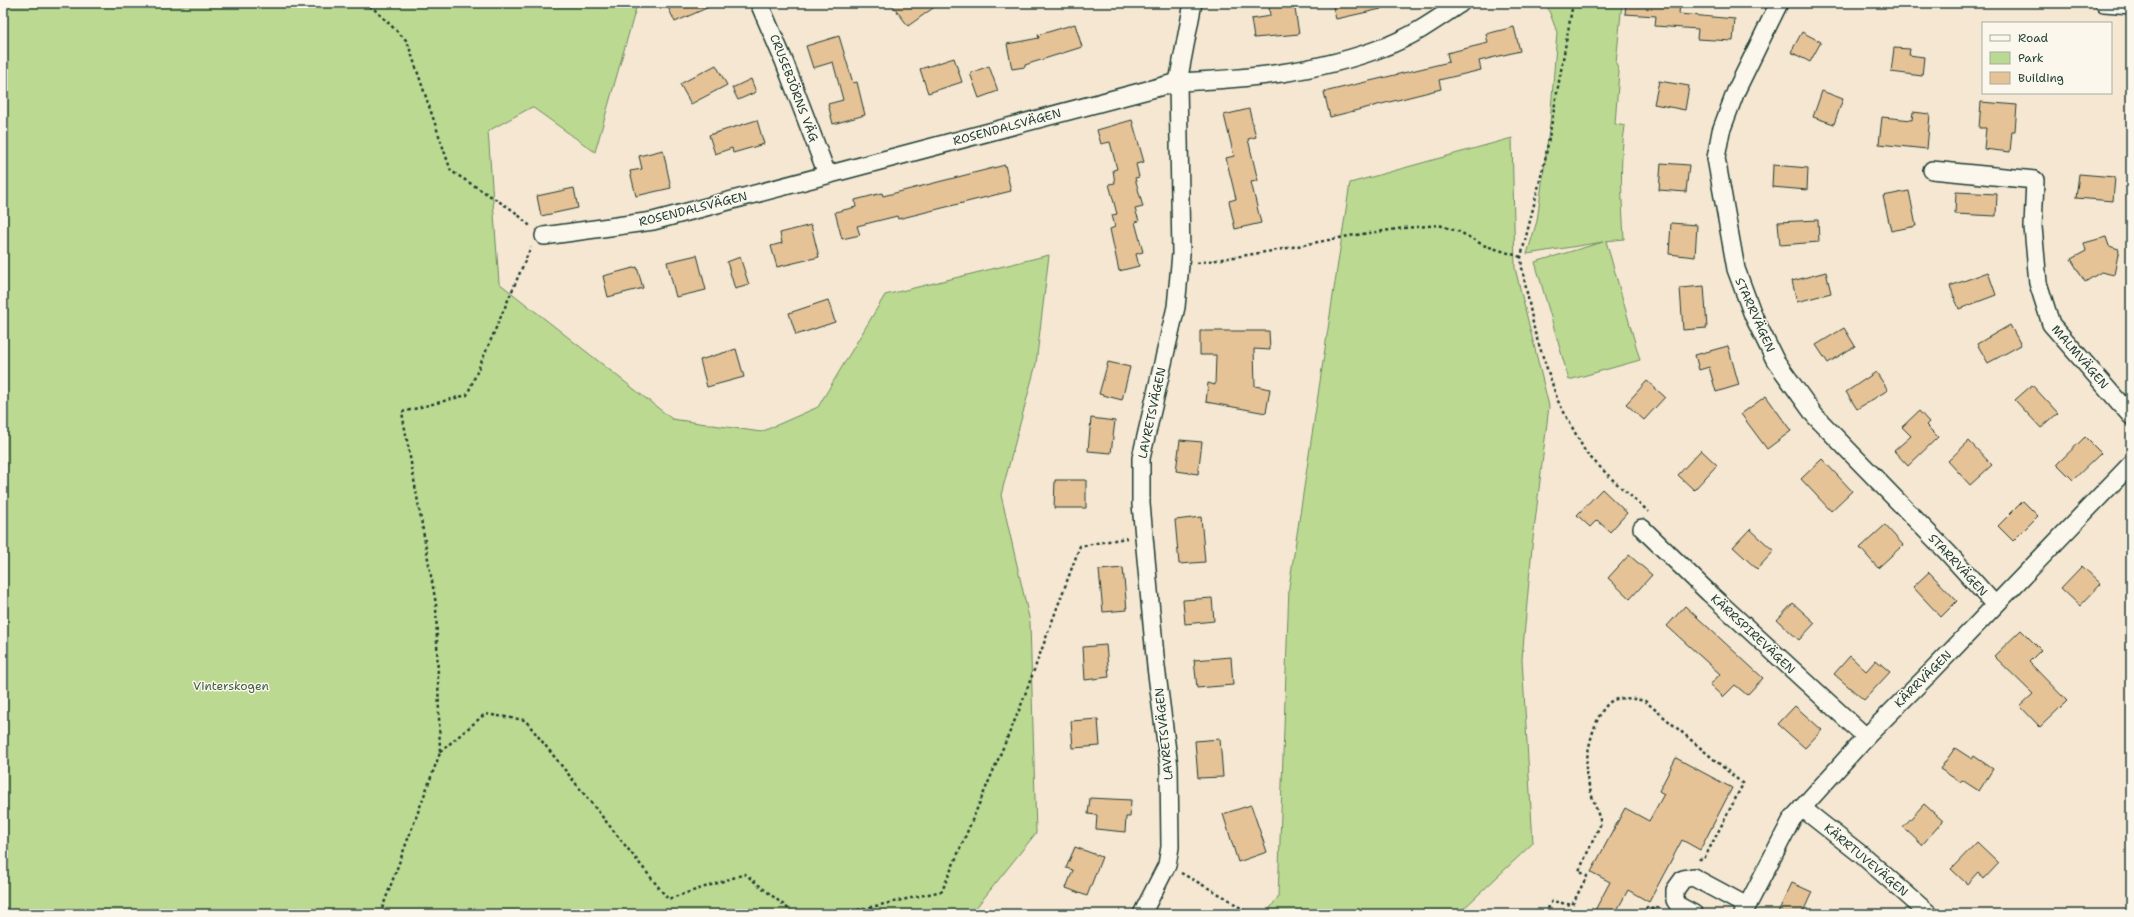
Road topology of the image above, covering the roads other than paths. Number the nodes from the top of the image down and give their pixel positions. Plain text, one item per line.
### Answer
1 (759, 3) edge
2 (1193, 3) edge
3 (1461, 3) edge
4 (1779, 3) edge
5 (2104, 3) edge
6 (2131, 6) edge
7 (1178, 82) junction
8 (1932, 170) dead end
9 (827, 174) junction
10 (540, 235) road end
11 (2131, 416) edge
12 (2131, 464) edge
13 (1642, 528) road end
14 (1995, 605) junction
15 (1866, 737) junction
16 (1802, 808) junction
17 (1745, 910) edge
18 (1142, 914) edge
19 (1694, 914) edge
20 (1929, 914) edge

1 - 9 street, CRUSEBJÖRNS VÄG
2 - 7 street, LAVRETSVÄGEN
3 - 7 street, ROSENDALSVÄGEN
4 - 14 street, STARRVÄGEN
5 - 6 street
7 - 9 street, ROSENDALSVÄGEN
7 - 18 street, LAVRETSVÄGEN
8 - 11 street, MALMVÄGEN
9 - 10 street, ROSENDALSVÄGEN
12 - 14 street, KÄRRVÄGEN
13 - 15 street, KÄRRSPIREVÄGEN
14 - 15 street, KÄRRVÄGEN
15 - 16 street, KÄRRVÄGEN
16 - 17 street, KÄRRVÄGEN
16 - 20 street, KÄRRTUVEVÄGEN
17 - 19 street

